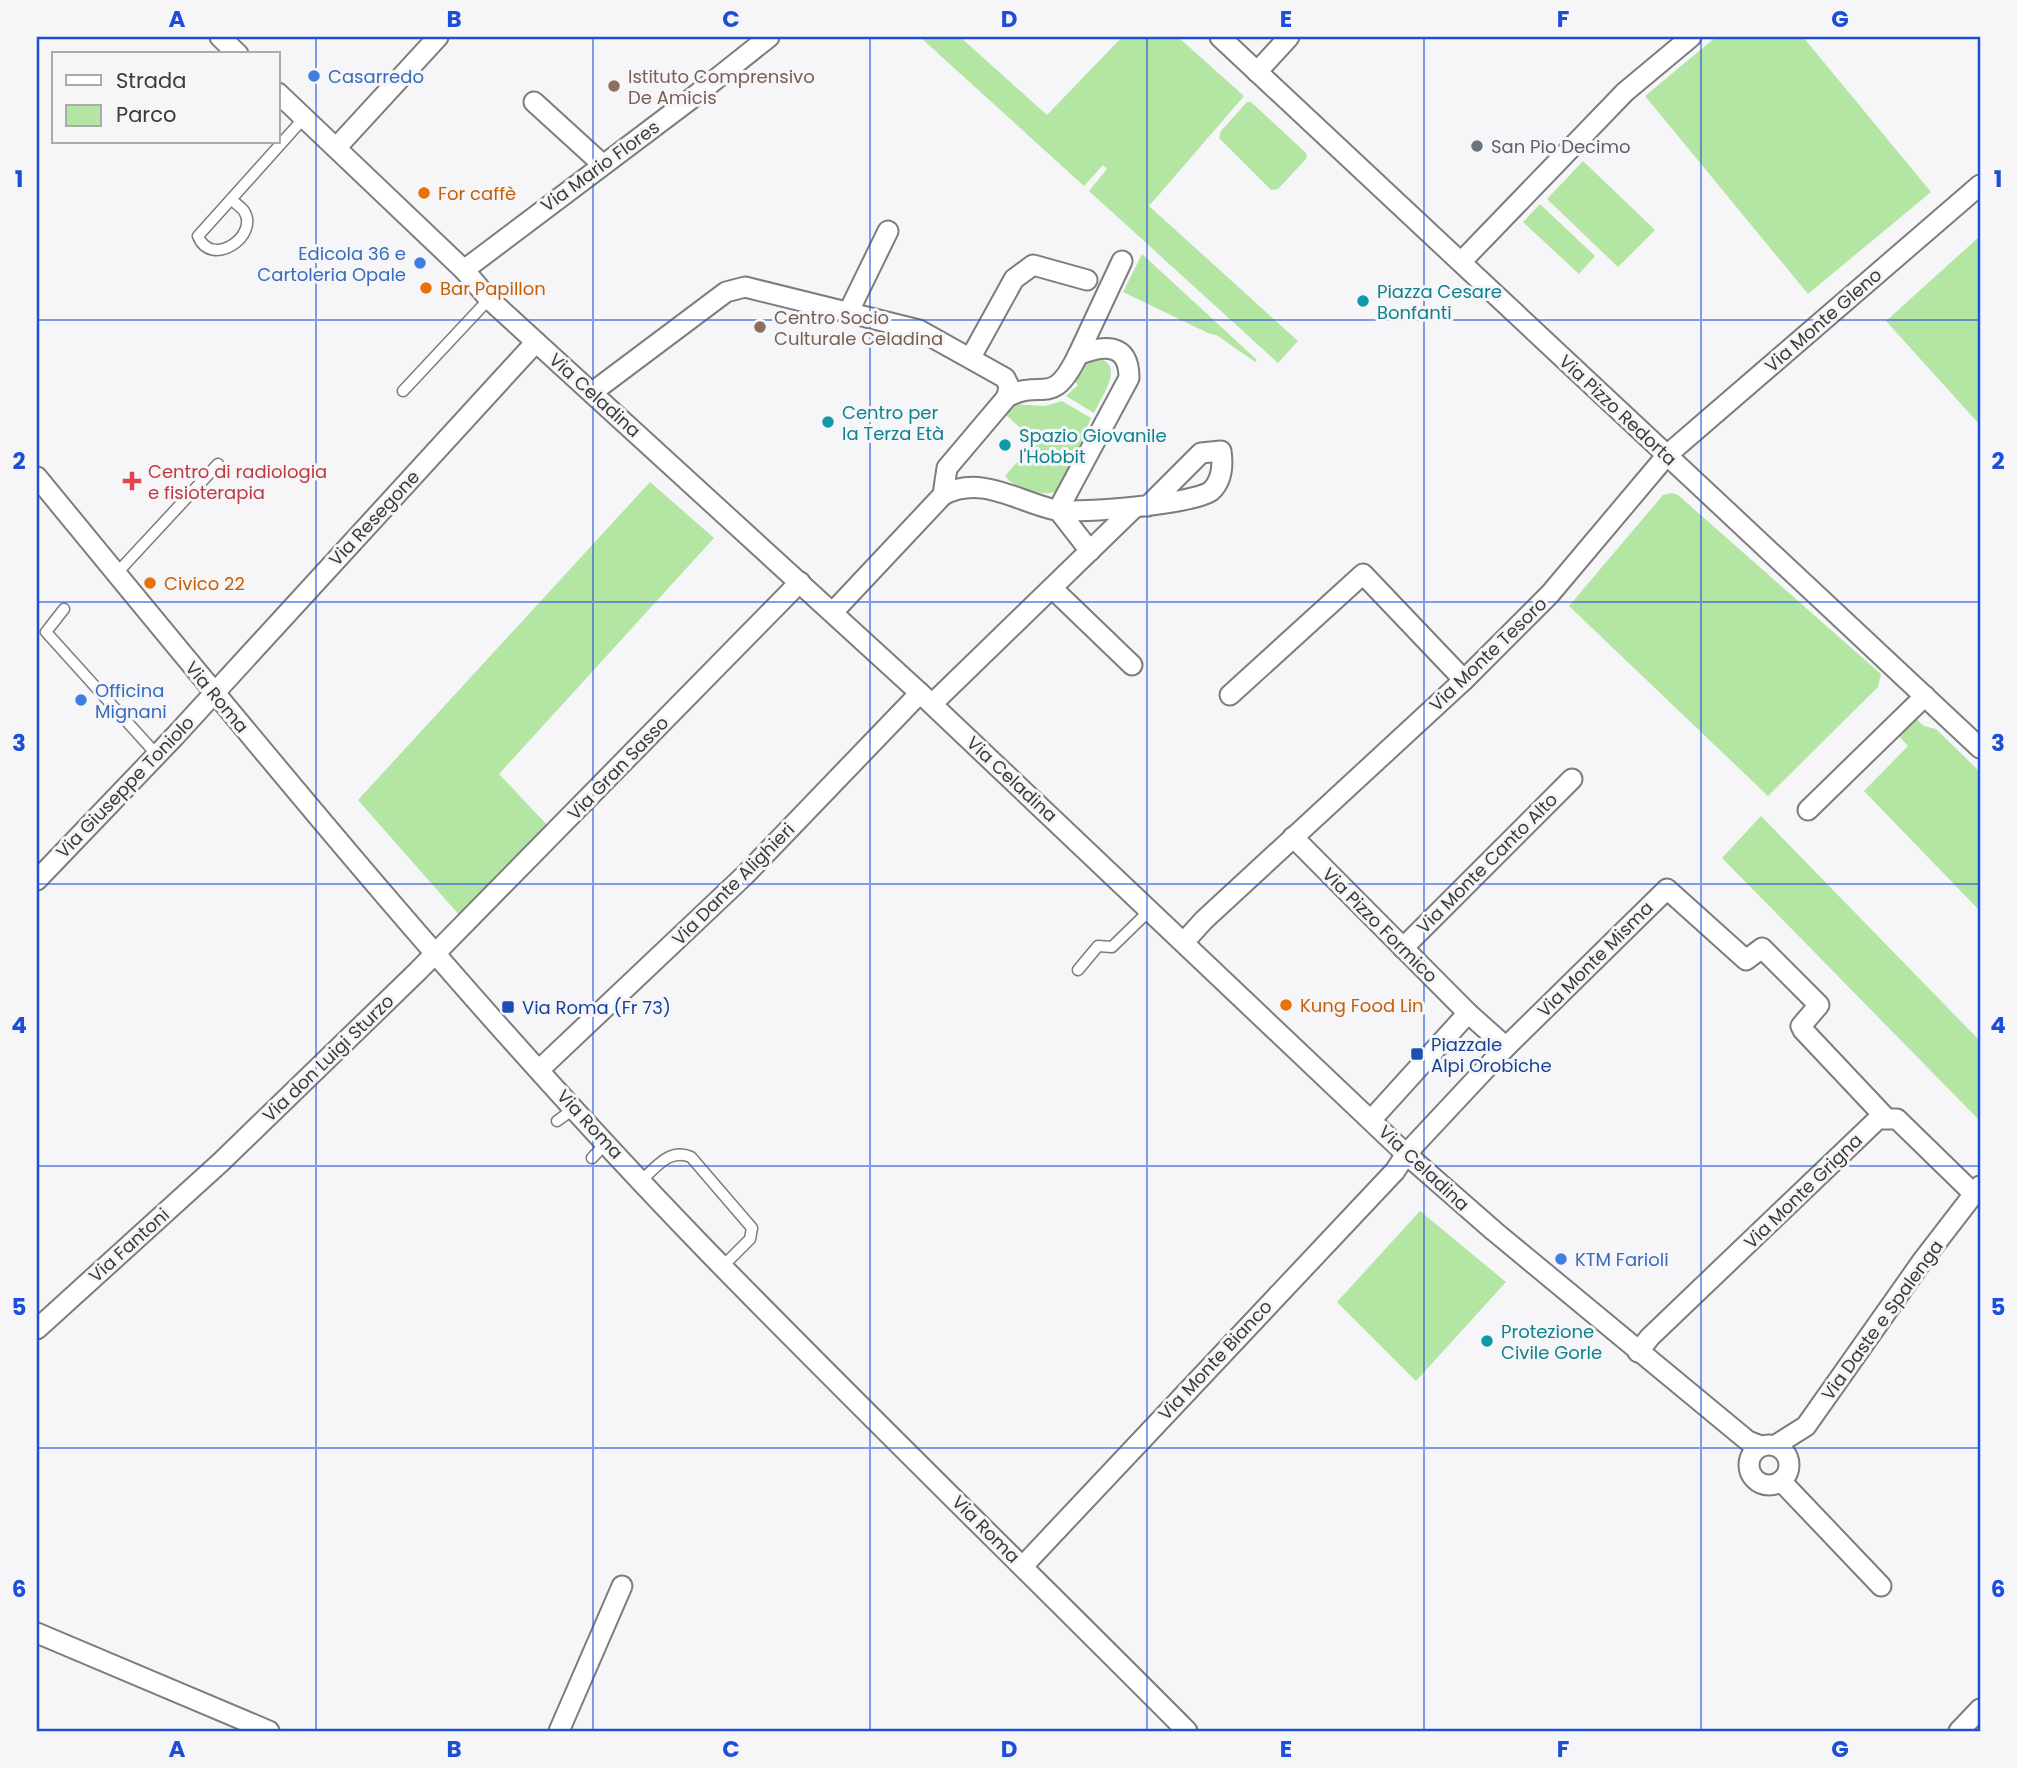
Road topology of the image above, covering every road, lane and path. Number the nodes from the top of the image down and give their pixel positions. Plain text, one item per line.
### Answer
1 (220, 37) edge
2 (438, 37) edge
3 (769, 37) edge
4 (1220, 37) edge
5 (1289, 37) edge
6 (1691, 37) edge
7 (236, 52) edge
8 (1257, 72) junction
9 (280, 95) edge
10 (534, 102) dead end
11 (304, 118) junction
12 (336, 148) junction
13 (602, 164) junction
14 (1980, 185) edge
15 (231, 199) junction
16 (888, 231) dead end
17 (1122, 261) dead end
18 (1461, 262) junction
19 (464, 270) junction
20 (1087, 280) dead end
21 (489, 299) junction
22 (849, 311) junction
23 (536, 342) junction
24 (1078, 355) junction
25 (971, 357) junction
26 (403, 391) dead end
27 (594, 391) junction
28 (1007, 397) junction
29 (1667, 455) junction
30 (218, 464) dead end
31 (37, 477) edge
32 (943, 495) junction
33 (1058, 510) junction
34 (1090, 551) junction
35 (116, 574) junction
36 (800, 582) junction
37 (1052, 588) junction
38 (64, 609) dead end
39 (833, 612) junction
40 (1132, 665) dead end
41 (1464, 680) junction
42 (213, 694) junction
43 (1230, 695) dead end
44 (1925, 696) junction
45 (926, 699) junction
46 (1980, 748) edge
47 (157, 755) junction
48 (1572, 779) dead end
49 (1808, 810) dead end
50 (1293, 837) junction
51 (37, 880) edge
52 (1150, 910) junction
53 (1184, 942) junction
54 (1403, 948) junction
55 (435, 954) junction
56 (1078, 970) dead end
57 (1468, 1013) junction
58 (1506, 1047) junction
59 (540, 1069) junction
60 (576, 1108) junction
61 (1885, 1117) junction
62 (1371, 1119) junction
63 (557, 1121) dead end
64 (607, 1142) junction
65 (1406, 1154) junction
66 (592, 1158) dead end
67 (221, 1162) joint
68 (642, 1180) junction
69 (1977, 1190) edge
70 (723, 1266) junction
71 (37, 1329) edge
72 (1638, 1352) junction
73 (1769, 1446) junction
74 (1781, 1481) junction
75 (1023, 1566) junction
76 (622, 1586) dead end
77 (1881, 1586) dead end
78 (37, 1633) edge
79 (1980, 1709) edge
80 (228, 1723) edge
81 (269, 1731) edge
82 (559, 1731) edge
83 (1187, 1731) edge
84 (1959, 1731) edge

1 - 7 street
2 - 12 street
3 - 13 street, Via Mario Flores
4 - 8 street, Via Pizzo Redorta
5 - 8 street
6 - 18 street
8 - 18 street, Via Pizzo Redorta
9 - 11 street, Via Celadina
10 - 13 street
11 - 12 street, Via Celadina
11 - 15 lane
12 - 19 street, Via Celadina
13 - 19 street, Via Mario Flores
14 - 29 street, Via Monte Gleno
15 - 15 lane
16 - 22 street
17 - 24 street
18 - 29 street, Via Pizzo Redorta
19 - 21 street, Via Celadina
20 - 25 street
21 - 23 street, Via Celadina
21 - 26 lane
22 - 25 street
22 - 27 street
23 - 27 street, Via Celadina
23 - 42 street, Via Resegone
24 - 28 street
24 - 33 street
25 - 28 street
27 - 36 street, Via Celadina
28 - 32 street
29 - 41 street, Via Monte Tesoro
29 - 44 street, Via Pizzo Redorta
30 - 35 lane
31 - 35 street, Via Roma
32 - 33 street
32 - 39 street
33 - 34 street
33 - 34 street, Via Dante Alighieri
34 - 37 street, Via Dante Alighieri
35 - 42 street, Via Roma
36 - 39 street, Via Celadina
36 - 55 street, Via Gran Sasso
37 - 40 street
37 - 45 street, Via Dante Alighieri
38 - 47 lane
39 - 45 street, Via Celadina
41 - 43 street
41 - 50 street, Via Monte Tesoro
42 - 47 street, Via Giuseppe Toniolo
42 - 55 street, Via Roma
44 - 46 street, Via Pizzo Redorta
44 - 49 street
45 - 52 street, Via Celadina
45 - 59 street, Via Dante Alighieri
47 - 51 street, Via Giuseppe Toniolo
48 - 54 street, Via Monte Canto Alto
50 - 53 street, Via Monte Tesoro
50 - 54 street, Via Pizzo Formico
52 - 53 street, Via Celadina
52 - 56 lane
53 - 62 street, Via Celadina
54 - 57 street, Via Pizzo Formico
55 - 59 street, Via Roma
55 - 67 street, Via don Luigi Sturzo
57 - 58 street, Via Pizzo Formico
57 - 62 street
58 - 61 street, Via Monte Misma
58 - 65 street, Via Monte Bianco
59 - 60 street, Via Roma
60 - 63 lane
60 - 64 street, Via Roma
61 - 69 street
61 - 72 street, Via Monte Grigna
62 - 65 street, Via Celadina
64 - 66 lane
64 - 68 street, Via Roma
65 - 72 street, Via Celadina
65 - 75 street, Via Monte Bianco
67 - 71 street, Via Fantoni
68 - 70 street, Via Roma
68 - 70 lane
69 - 73 street, Via Daste e Spalenga
70 - 75 street, Via Roma
72 - 73 street, Via Celadina
73 - 74 street
73 - 74 street
74 - 77 street
75 - 83 street, Via Roma
76 - 82 street
78 - 80 street
79 - 84 street
80 - 81 street

